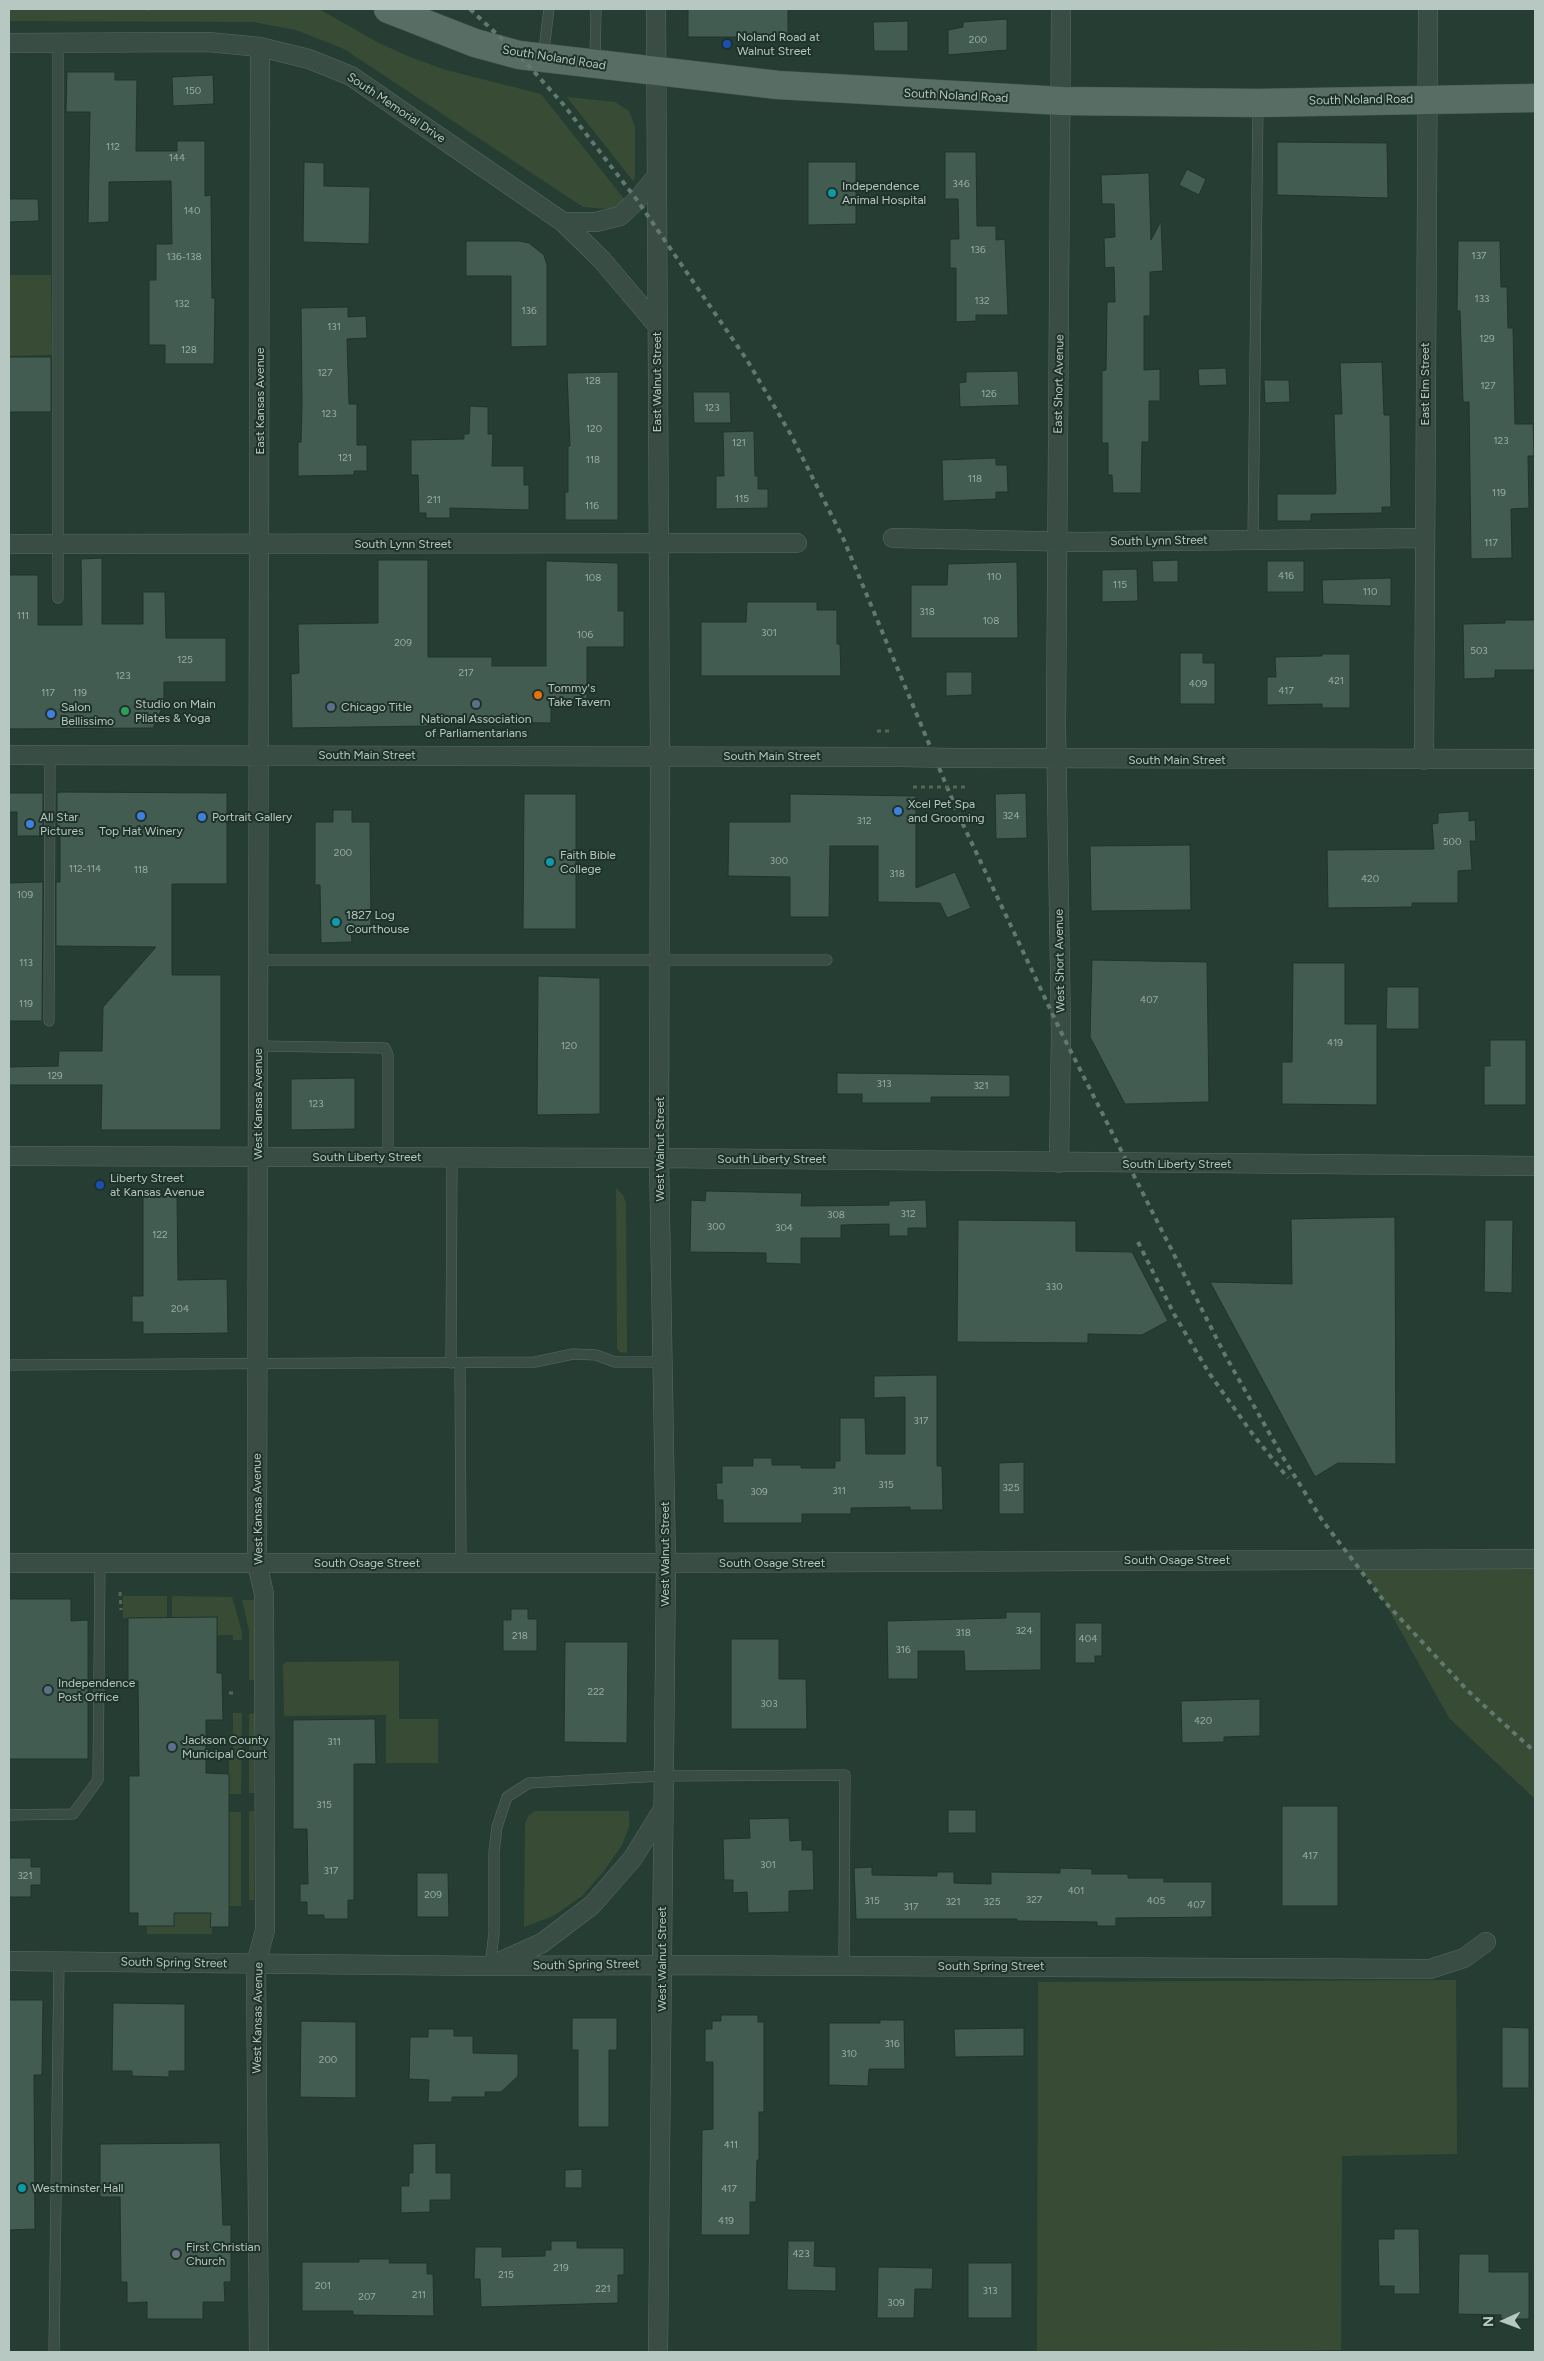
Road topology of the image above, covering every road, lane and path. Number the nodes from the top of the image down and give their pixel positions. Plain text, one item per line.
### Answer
1 (388, 9) edge
2 (549, 9) edge
3 (596, 9) edge
4 (656, 9) edge
5 (1061, 9) edge
6 (1428, 9) edge
7 (9, 43) edge
8 (58, 43) junction
9 (260, 47) junction
10 (543, 58) junction
11 (595, 65) junction
12 (657, 72) junction
13 (1427, 98) junction
14 (1535, 98) edge
15 (1062, 102) junction
16 (1258, 103) junction
17 (656, 177) junction
18 (563, 222) junction
19 (657, 325) junction
20 (894, 538) dead end
21 (1425, 538) junction
22 (1253, 540) junction
23 (1058, 542) junction
24 (658, 543) junction
25 (796, 543) dead end
26 (9, 544) edge
27 (260, 544) junction
28 (59, 545) junction
29 (58, 598) dead end
30 (877, 731) dead end
31 (891, 731) dead end
32 (9, 755) edge
33 (50, 755) junction
34 (260, 755) junction
35 (660, 756) junction
36 (1056, 759) junction
37 (1535, 759) edge
38 (1424, 760) junction
39 (913, 787) dead end
40 (967, 787) dead end
41 (259, 960) junction
42 (659, 960) junction
43 (827, 960) dead end
44 (49, 1022) dead end
45 (258, 1046) junction
46 (9, 1156) edge
47 (258, 1157) junction
48 (388, 1157) junction
49 (452, 1157) junction
50 (659, 1158) junction
51 (1059, 1163) junction
52 (1535, 1166) edge
53 (663, 1362) junction
54 (258, 1363) junction
55 (456, 1363) junction
56 (9, 1365) edge
57 (1535, 1559) edge
58 (9, 1562) edge
59 (100, 1563) junction
60 (257, 1563) junction
61 (461, 1563) junction
62 (666, 1563) junction
63 (120, 1592) dead end
64 (121, 1610) dead end
65 (229, 1693) dead end
66 (236, 1693) dead end
67 (663, 1776) junction
68 (662, 1810) junction
69 (9, 1815) edge
70 (1486, 1942) dead end
71 (9, 1961) edge
72 (59, 1961) junction
73 (256, 1964) junction
74 (662, 1965) junction
75 (490, 1966) junction
76 (844, 1966) junction
77 (54, 2352) edge
78 (259, 2352) edge
79 (658, 2352) edge

1 - 10 main road, South Noland Road
2 - 10 lane
3 - 11 lane
4 - 12 street, East Walnut Street
5 - 15 street, East Short Avenue
6 - 13 street, East Elm Street
7 - 8 street, South Memorial Drive
8 - 9 street, South Memorial Drive
8 - 28 lane
9 - 18 street, South Memorial Drive
9 - 27 street, East Kansas Avenue
10 - 11 main road, South Noland Road
11 - 12 main road, South Noland Road
12 - 15 main road, South Noland Road
12 - 17 street, East Walnut Street
13 - 14 main road, South Noland Road
13 - 16 main road, South Noland Road
13 - 21 street, East Elm Street
15 - 16 main road, South Noland Road
15 - 23 street, East Short Avenue
16 - 22 lane
17 - 18 street
17 - 19 street, East Walnut Street
18 - 19 street, South Memorial Drive
19 - 24 street, East Walnut Street
20 - 23 street, South Lynn Street
21 - 22 street, South Lynn Street
21 - 38 street, East Elm Street
22 - 23 street, South Lynn Street
23 - 36 street, East Short Avenue
24 - 25 street, South Lynn Street
24 - 27 street, South Lynn Street
24 - 35 street, East Walnut Street
26 - 28 street, South Lynn Street
27 - 28 street, South Lynn Street
27 - 34 street, East Kansas Avenue
28 - 29 lane
30 - 31 path
32 - 33 street, South Main Street
33 - 34 street, South Main Street
33 - 44 lane
34 - 35 street, South Main Street
34 - 41 street, West Kansas Avenue
35 - 36 street, South Main Street, bridge
35 - 42 street, West Walnut Street
36 - 38 street, South Main Street
36 - 51 street, West Short Avenue
37 - 38 street, South Main Street
39 - 40 path, bridge
41 - 42 lane
41 - 45 street, West Kansas Avenue
42 - 43 lane
42 - 50 street, West Walnut Street
45 - 47 street, West Kansas Avenue
45 - 48 lane
46 - 47 street, South Liberty Street
47 - 48 street, South Liberty Street
47 - 54 street, West Kansas Avenue
48 - 49 street, South Liberty Street
49 - 50 street, South Liberty Street
49 - 55 lane
50 - 51 street, South Liberty Street
50 - 53 street, West Walnut Street
51 - 52 street, South Liberty Street
53 - 55 lane
53 - 62 street, West Walnut Street
54 - 55 lane
54 - 56 lane
54 - 60 street, West Kansas Avenue
55 - 61 lane
57 - 62 street, South Osage Street
58 - 59 street, South Osage Street
59 - 60 street, South Osage Street
59 - 69 lane
60 - 61 street, South Osage Street
60 - 73 street, West Kansas Avenue
61 - 62 street, South Osage Street
62 - 67 street, West Walnut Street
63 - 64 path
65 - 66 path
67 - 68 street, West Walnut Street
67 - 75 lane
67 - 76 lane
68 - 74 street, West Walnut Street
68 - 75 street, South Spring Street
70 - 76 street, South Spring Street
71 - 72 street, South Spring Street
72 - 73 street, South Spring Street
72 - 77 lane
73 - 75 street, South Spring Street
73 - 78 street, West Kansas Avenue
74 - 75 street, South Spring Street
74 - 76 street, South Spring Street
74 - 79 street, West Walnut Street

